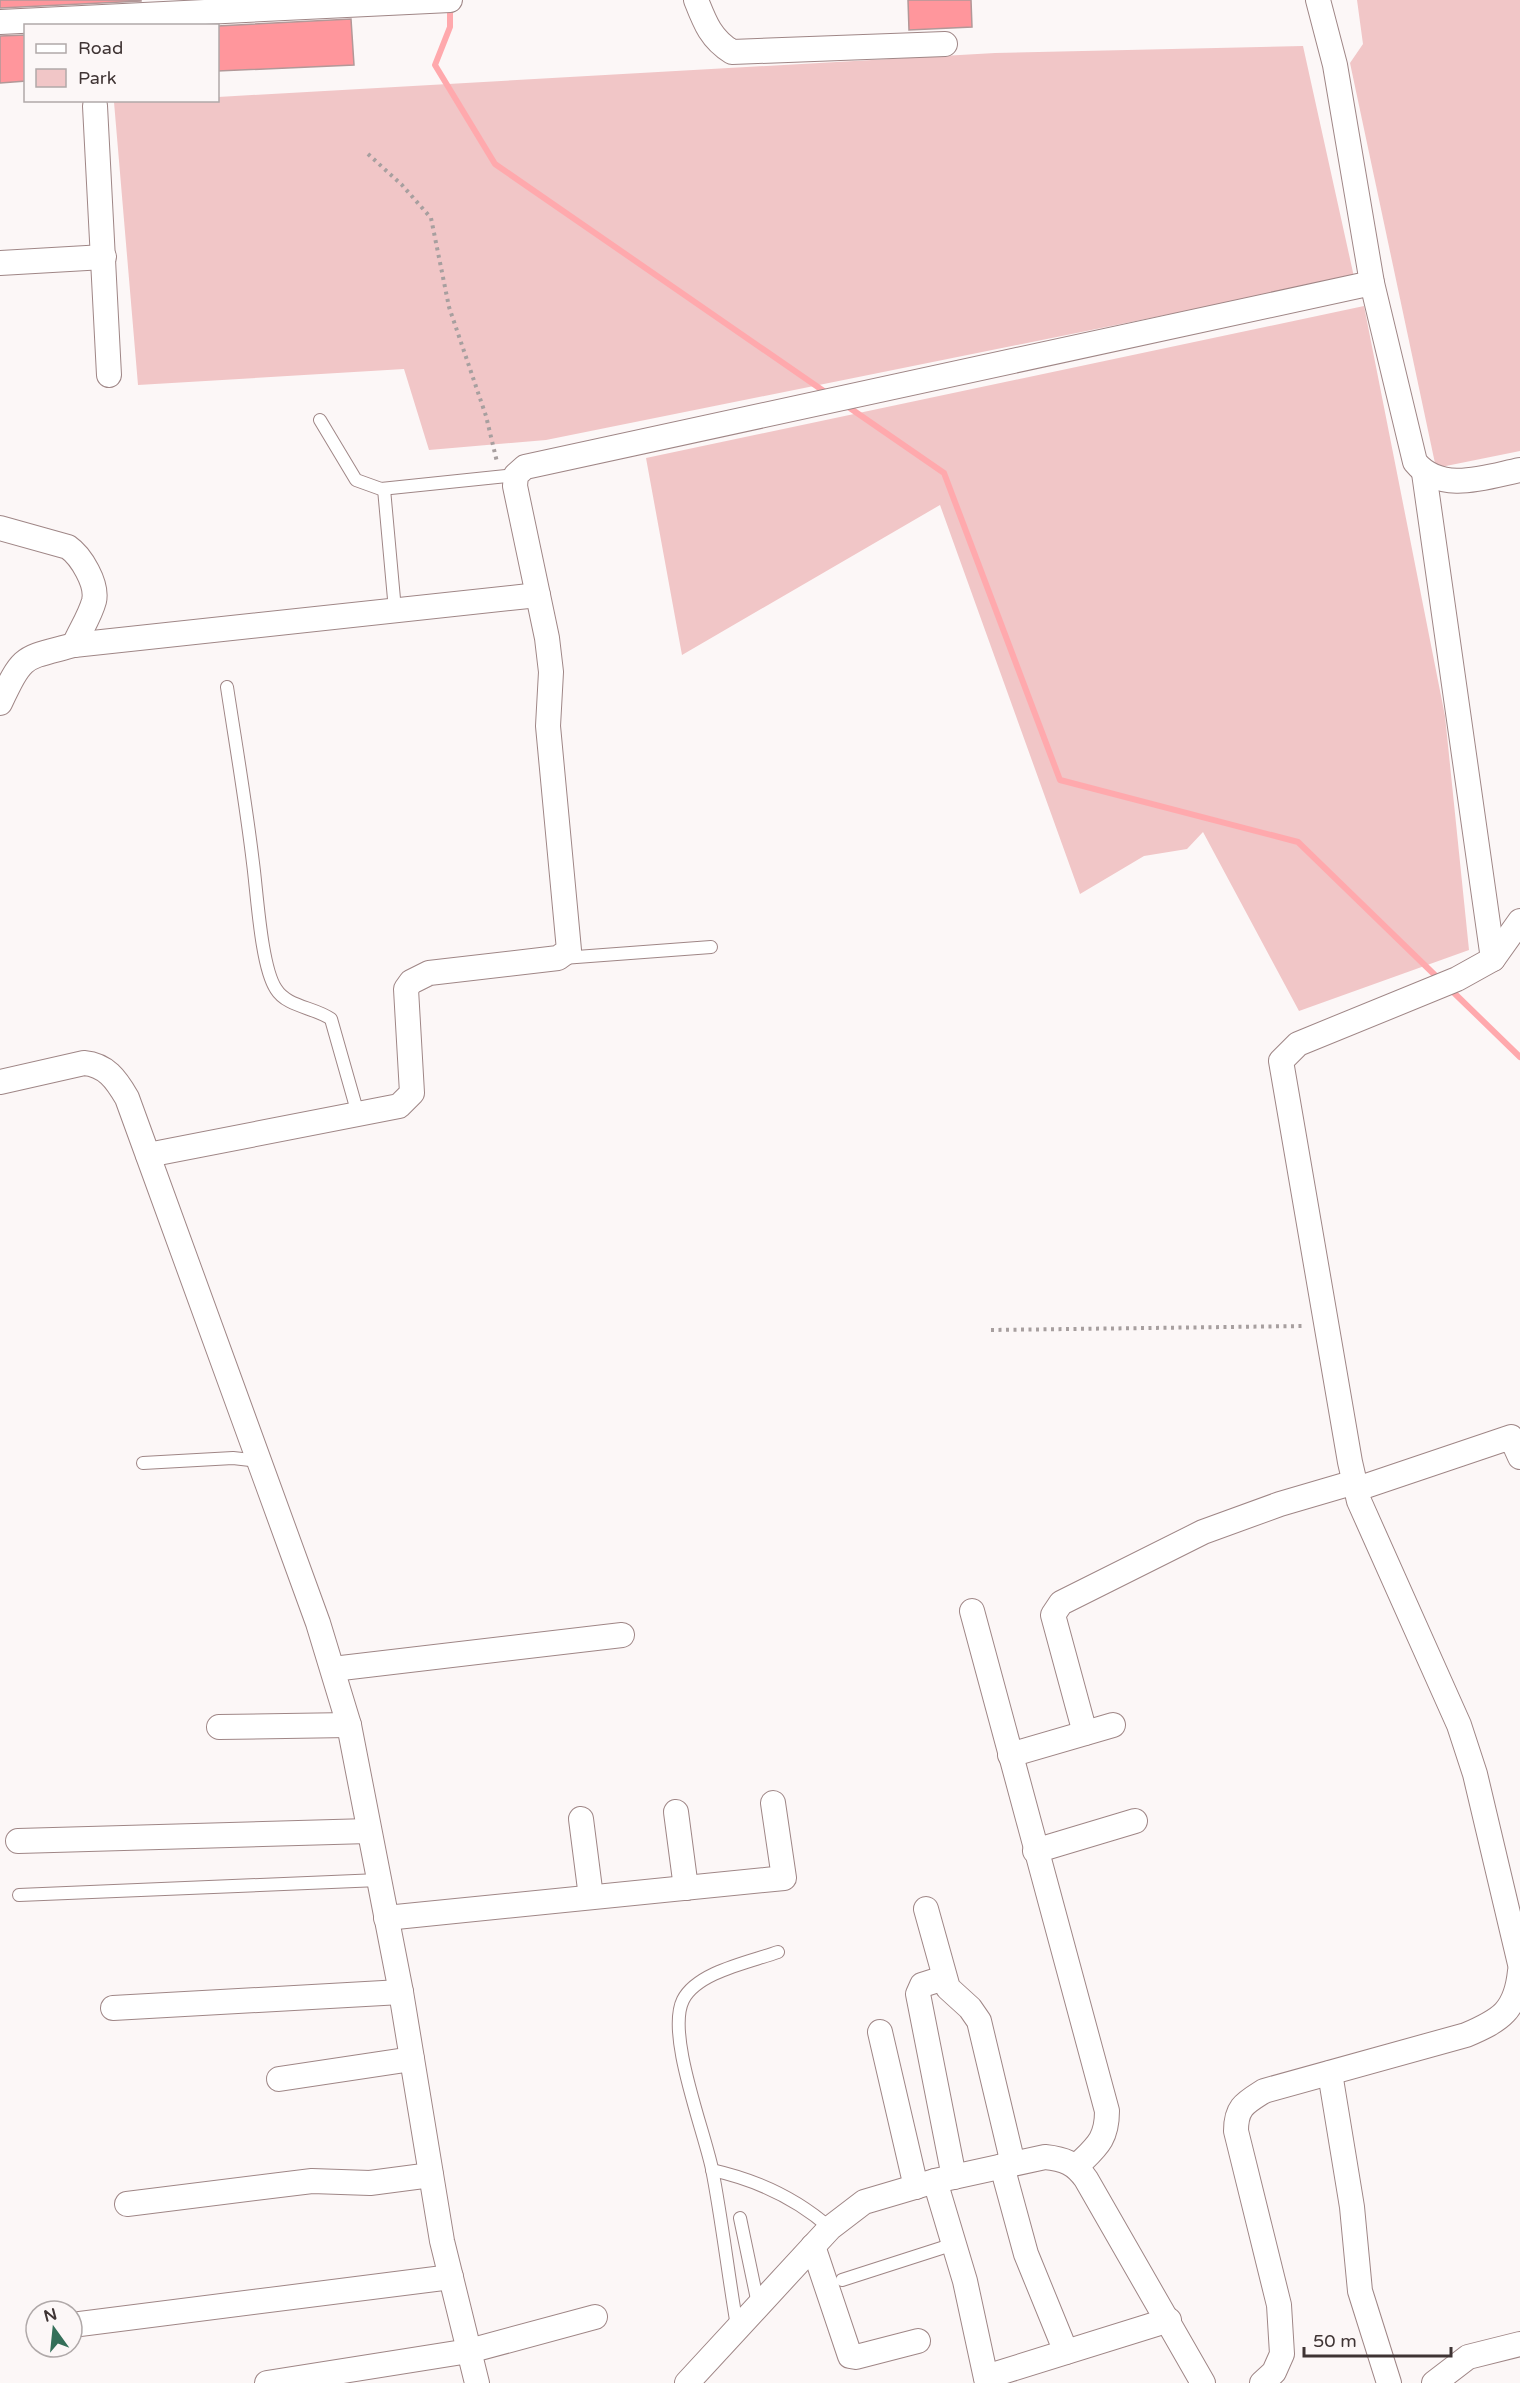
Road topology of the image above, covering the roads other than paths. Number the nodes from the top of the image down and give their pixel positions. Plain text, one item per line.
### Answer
1 (696, 0) edge
2 (1318, 0) edge
3 (439, 1) edge
4 (0, 22) edge
5 (945, 44) dead end
6 (95, 106) dead end
7 (104, 257) junction
8 (0, 263) edge
9 (1372, 283) junction
10 (109, 375) dead end
11 (320, 420) dead end
12 (1520, 470) edge
13 (1424, 473) junction
14 (508, 476) junction
15 (384, 489) junction
16 (0, 528) edge
17 (538, 595) junction
18 (395, 610) junction
19 (74, 645) junction
20 (227, 687) dead end
21 (0, 703) edge
22 (1520, 921) edge
23 (711, 947) dead end
24 (558, 958) junction
25 (1493, 959) junction
26 (0, 1082) edge
27 (358, 1114) junction
28 (148, 1155) junction
29 (1520, 1458) edge
30 (259, 1461) junction
31 (143, 1463) dead end
32 (1356, 1485) junction
33 (972, 1611) dead end
34 (622, 1635) dead end
35 (333, 1669) junction
36 (349, 1725) junction
37 (1113, 1725) dead end
38 (219, 1727) dead end
39 (1086, 1733) junction
40 (1010, 1755) junction
41 (773, 1803) dead end
42 (676, 1812) dead end
43 (580, 1819) dead end
44 (1135, 1821) dead end
45 (369, 1831) junction
46 (18, 1841) dead end
47 (1035, 1851) junction
48 (379, 1880) junction
49 (686, 1888) junction
50 (19, 1895) dead end
51 (591, 1897) junction
52 (926, 1909) dead end
53 (386, 1918) junction
54 (778, 1952) dead end
55 (1520, 1964) edge
56 (1520, 1971) edge
57 (944, 1978) junction
58 (401, 1992) junction
59 (113, 2008) dead end
60 (880, 2032) dead end
61 (412, 2059) junction
62 (1330, 2073) junction
63 (279, 2079) dead end
64 (1007, 2165) junction
65 (1077, 2166) junction
66 (712, 2170) junction
67 (431, 2175) junction
68 (935, 2181) junction
69 (127, 2204) dead end
70 (740, 2218) dead end
71 (830, 2228) junction
72 (954, 2244) junction
73 (813, 2246) junction
74 (451, 2277) junction
75 (842, 2280) dead end
76 (758, 2304) junction
77 (595, 2317) dead end
78 (1169, 2320) junction
79 (84, 2323) edge
80 (737, 2326) junction
81 (918, 2341) dead end
82 (1520, 2344) edge
83 (469, 2351) junction
84 (1066, 2352) junction
85 (986, 2380) edge
86 (267, 2383) edge
87 (477, 2383) edge
88 (687, 2383) edge
89 (1203, 2383) edge
90 (1262, 2383) edge
91 (1389, 2383) edge
92 (1434, 2383) edge

1 - 5 street
2 - 9 street
3 - 4 street
6 - 7 street
7 - 8 street
7 - 10 street
9 - 13 street
9 - 14 street
11 - 15 lane
12 - 13 street
13 - 25 street
14 - 15 lane
14 - 17 street
15 - 18 lane
16 - 19 street
17 - 18 street
17 - 24 street
18 - 19 street
19 - 21 street
20 - 27 lane
22 - 25 street
23 - 24 lane
24 - 27 street
25 - 32 street
26 - 28 street
27 - 28 street
28 - 30 street
29 - 32 street
30 - 31 lane
30 - 35 street
32 - 39 street
32 - 55 street
33 - 40 street
34 - 35 street
35 - 36 street
36 - 38 street
36 - 45 street
37 - 39 street
39 - 40 street
40 - 47 street
41 - 49 street
42 - 49 street
43 - 51 street
44 - 47 street
45 - 46 street
45 - 48 street
47 - 65 street
48 - 50 lane
48 - 53 street
49 - 51 street
51 - 53 street
52 - 57 street
53 - 58 street
54 - 66 lane
56 - 62 street
57 - 64 street
57 - 68 street
58 - 59 street
58 - 61 street
60 - 68 street
61 - 63 street
61 - 67 street
62 - 90 street
62 - 91 street
64 - 65 street
64 - 68 street
64 - 84 street
65 - 78 street
66 - 71 lane
66 - 80 lane
67 - 69 street
67 - 74 street
68 - 71 street
68 - 72 street
70 - 76 lane
71 - 73 street
72 - 75 lane
72 - 85 street
73 - 76 street
73 - 81 street
74 - 79 street
74 - 83 street
76 - 80 street
77 - 83 street
78 - 84 street
78 - 89 street
80 - 88 street
82 - 92 street
83 - 86 street
83 - 87 street
84 - 85 street

